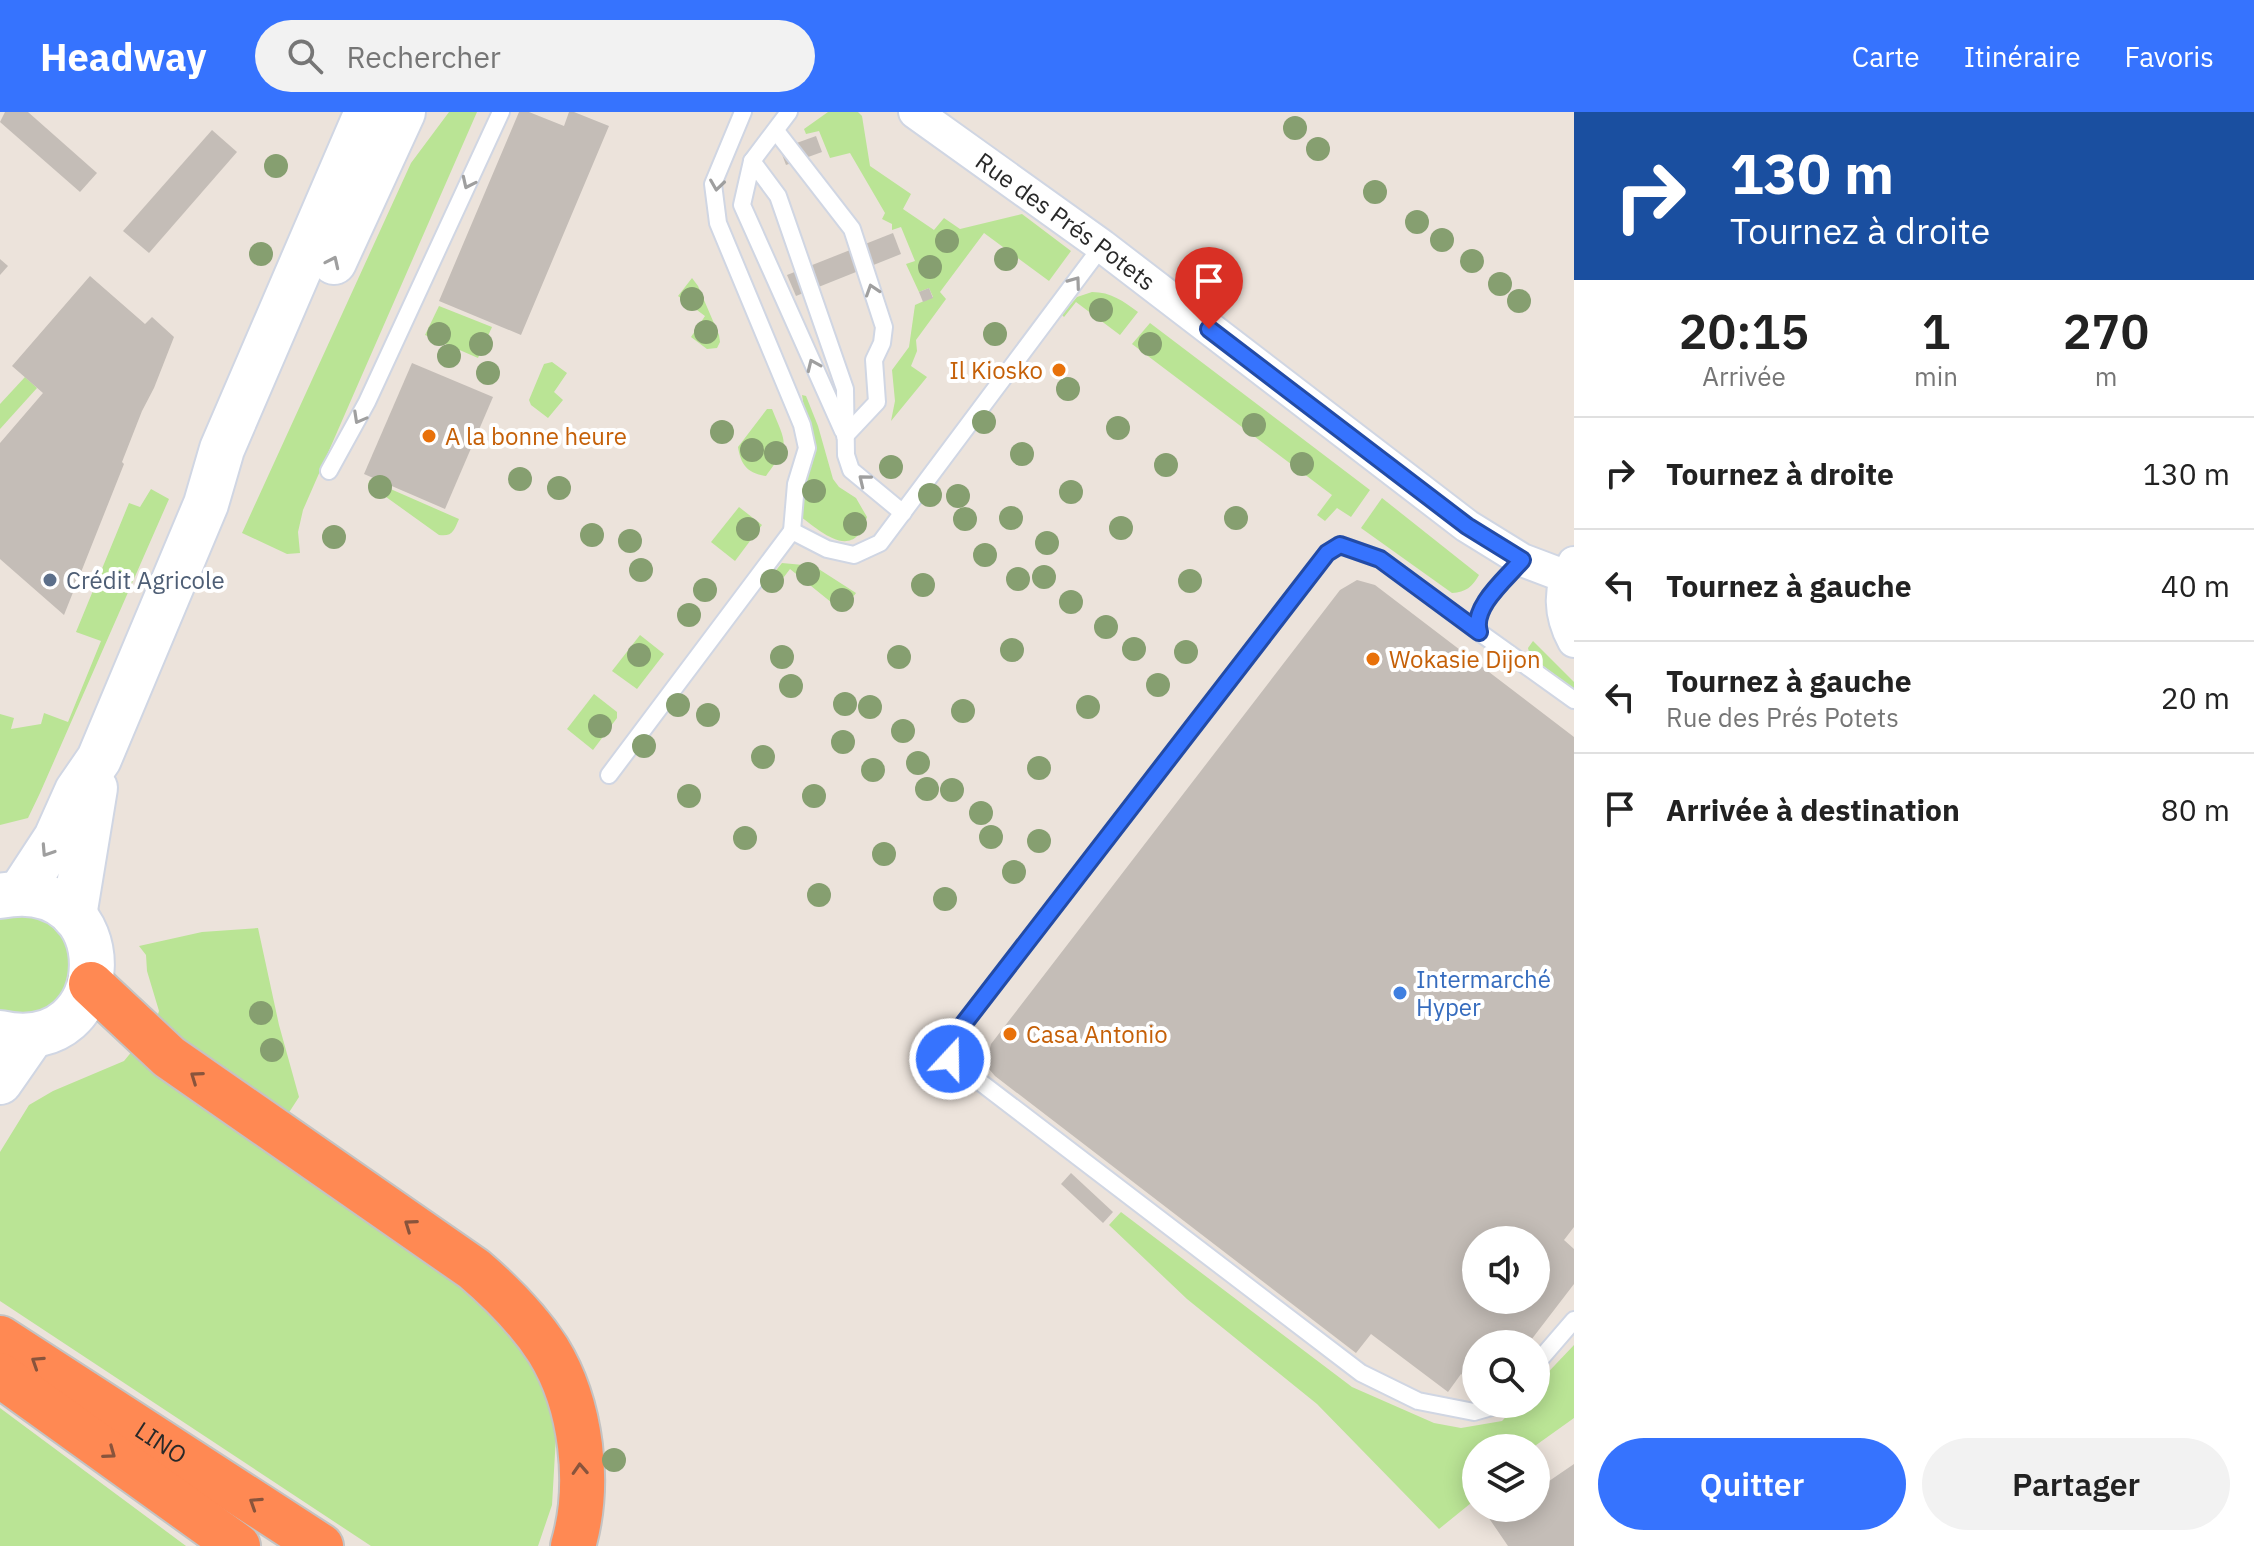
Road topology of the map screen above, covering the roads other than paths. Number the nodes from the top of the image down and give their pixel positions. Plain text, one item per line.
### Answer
1 (367, 112) edge
2 (403, 112) edge
3 (501, 112) edge
4 (743, 112) edge
5 (789, 112) edge
6 (915, 112) edge
7 (776, 131) junction
8 (752, 161) junction
9 (1102, 246) junction
10 (845, 436) junction
11 (329, 471) dead end
12 (206, 504) junction
13 (903, 513) junction
14 (792, 531) junction
15 (1522, 560) junction
16 (1570, 570) edge
17 (1479, 632) junction
18 (1574, 641) edge
19 (1574, 700) edge
20 (99, 759) junction
21 (609, 775) dead end
22 (5, 895) edge
23 (74, 916) junction
24 (91, 984) junction
25 (16, 1034) edge
26 (0, 1082) edge
27 (1574, 1320) edge
28 (0, 1338) edge
29 (1550, 1348) edge
30 (0, 1375) edge
31 (1462, 1410) edge
32 (238, 1546) edge
33 (321, 1546) edge
34 (573, 1546) edge

1 - 12 main road
12 -> 2 main road
3 -> 11 lane
4 -> 14 lane
5 - 7 lane
6 - 9 street, Rue des Prés Potets
7 - 8 lane
10 -> 7 lane
8 - 10 lane
10 -> 8 lane
13 -> 9 lane
9 - 15 street, Rue des Prés Potets
13 -> 10 lane
12 - 20 main road
13 - 14 lane
14 - 21 lane
15 - 16 street, Rue des Prés Potets
15 - 17 lane
16 - 18 street
17 - 19 lane
17 - 31 lane
20 -> 22 main road
20 - 23 main road
22 - 23 main road
23 - 24 main road
24 - 25 main road
34 -> 24 highway
25 - 26 main road
27 - 29 lane
33 -> 28 highway, LINO
30 -> 32 highway, LINO

